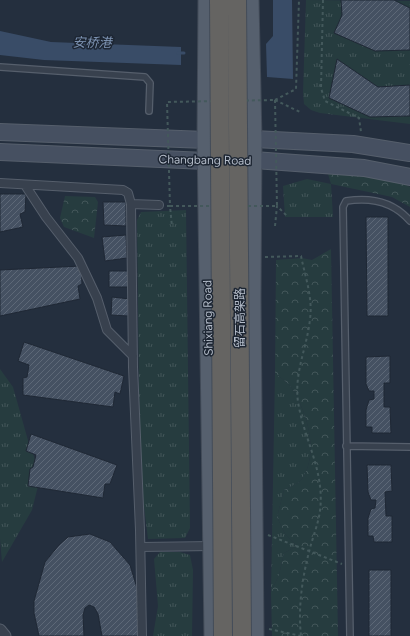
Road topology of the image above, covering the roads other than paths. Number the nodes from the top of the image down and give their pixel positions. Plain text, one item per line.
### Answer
1 (207, 0) edge
2 (218, 0) edge
3 (238, 0) edge
4 (250, 0) edge
5 (0, 67) edge
6 (149, 110) dead end
7 (0, 132) edge
8 (253, 139) junction
9 (206, 140) junction
10 (0, 152) edge
11 (410, 153) edge
12 (253, 160) junction
13 (206, 161) junction
14 (410, 177) edge
15 (0, 183) edge
16 (25, 184) junction
17 (131, 204) junction
18 (159, 206) road end
19 (410, 221) edge
20 (133, 356) junction
21 (346, 446) junction
22 (410, 447) edge
23 (212, 546) junction
24 (141, 547) junction
25 (0, 630) edge
26 (250, 633) edge
27 (5, 636) edge
28 (142, 636) edge
29 (213, 636) edge
30 (224, 636) edge
31 (350, 636) edge

1 - 9 main road, Shixiang Road
2 - 30 highway, 留石高架路, bridge
3 - 26 highway, 留石高架路, bridge
4 - 8 main road
5 - 6 lane
7 - 9 main road, Changbang Road
8 - 9 main road, Changbang Road
8 - 11 main road, Changbang Road
8 - 12 main road
9 - 13 main road, Shixiang Road
10 - 13 main road, Changbang Road
12 - 13 main road, Changbang Road
12 - 14 main road, Changbang Road
12 - 26 main road
13 - 23 main road, Shixiang Road
15 - 16 street
16 - 17 street
16 - 20 street
17 - 18 street
17 - 20 street
19 - 21 lane
20 - 24 street
21 - 22 lane
21 - 31 lane
23 - 24 street
23 - 29 main road, Shixiang Road
24 - 28 street
25 - 27 street

